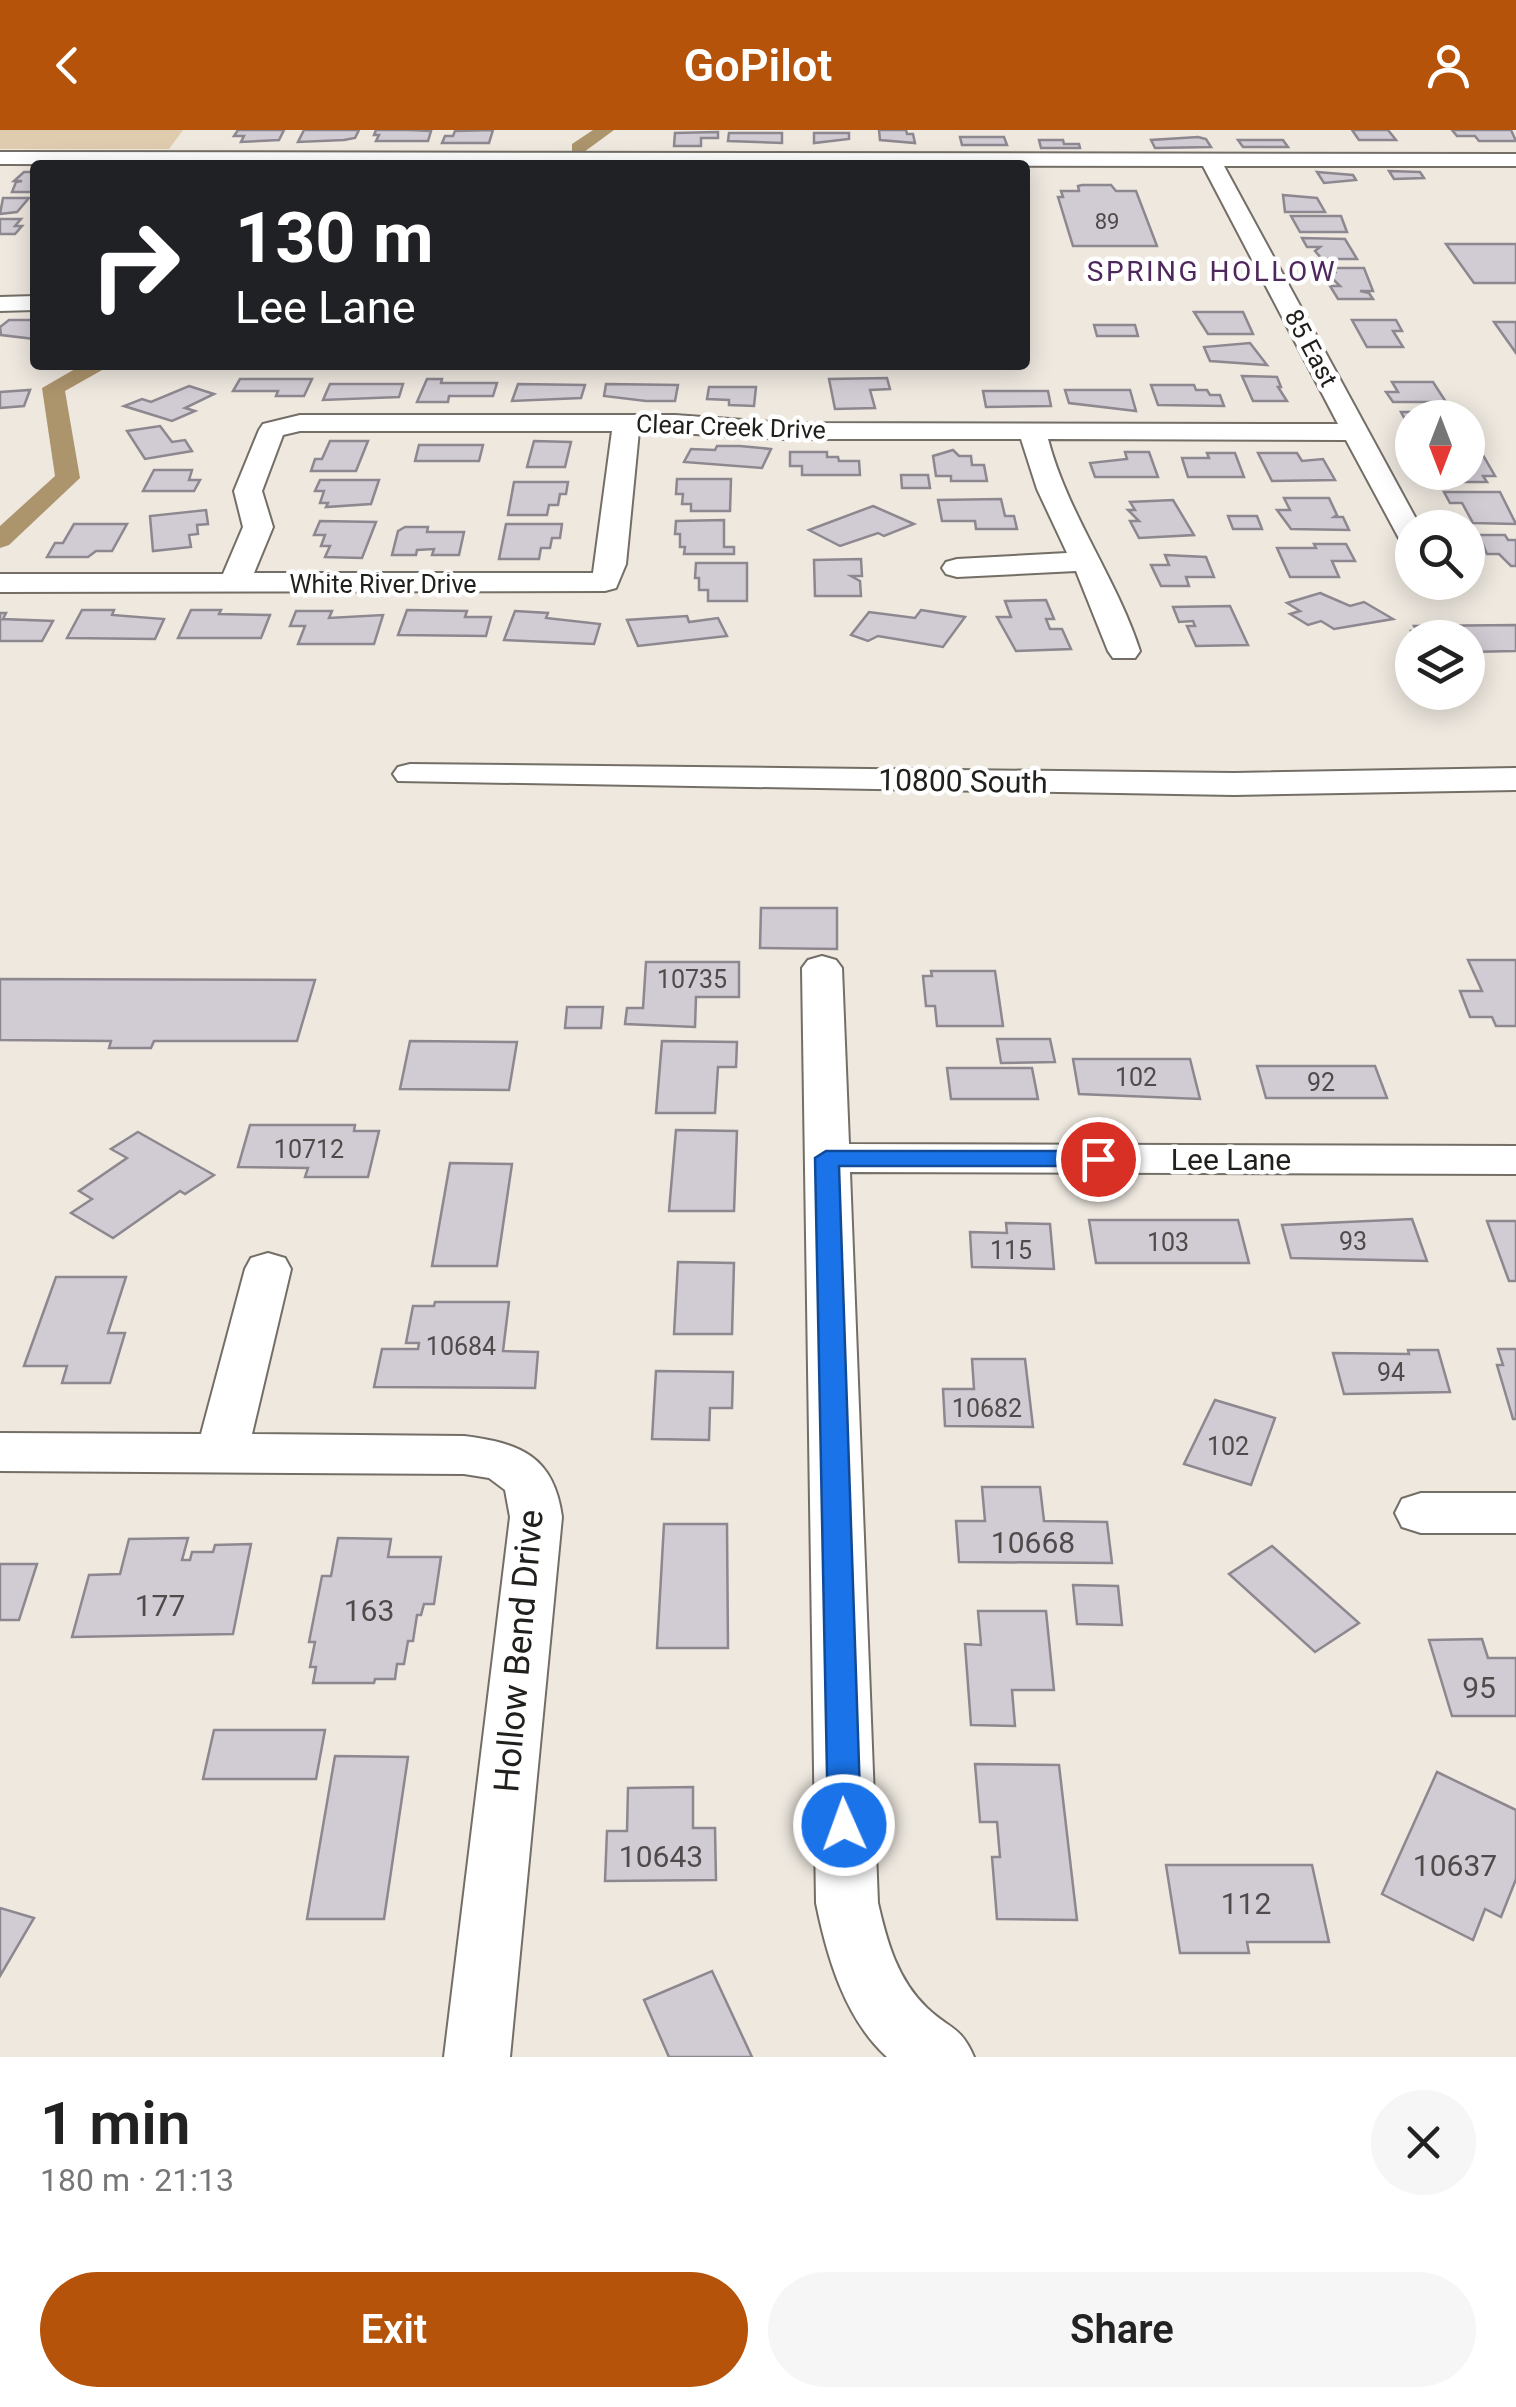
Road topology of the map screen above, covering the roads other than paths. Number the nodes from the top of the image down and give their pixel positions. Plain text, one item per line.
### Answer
1 (192, 139) dead end
2 (950, 156) edge
3 (0, 158) edge
4 (178, 158) junction
5 (1210, 159) junction
6 (240, 160) edge
7 (518, 160) edge
8 (1516, 160) edge
9 (30, 303) edge
10 (0, 304) edge
11 (626, 424) junction
12 (1033, 432) junction
13 (1356, 432) junction
14 (1397, 510) edge
15 (1086, 561) junction
16 (956, 568) dead end
17 (0, 583) edge
18 (234, 584) junction
19 (1124, 650) dead end
20 (410, 774) dead end
21 (1516, 779) edge
22 (822, 968) dead end
23 (826, 1158) junction
24 (1516, 1160) edge
25 (268, 1269) dead end
26 (0, 1452) edge
27 (222, 1453) junction
28 (1420, 1512) dead end
29 (1516, 1513) edge
30 (478, 2057) edge
31 (941, 2057) edge

1 - 4 street
2 - 5 street
2 - 7 street
3 - 4 street
4 - 6 street
5 - 8 street
5 - 13 street, 85 East
9 - 10 street
11 - 12 street, Clear Creek Drive
11 - 18 street, Clear Creek Drive
11 - 18 street, White River Drive
12 - 13 street, Clear Creek Drive
12 - 15 street
13 - 14 street, 85 East
15 - 16 street
15 - 19 street
17 - 18 street, White River Drive
20 - 21 street, 10800 South
22 - 23 street
23 - 24 street, Lee Lane
23 - 31 street
25 - 27 street
26 - 27 street, Hollow Bend Drive
27 - 30 street, Hollow Bend Drive
28 - 29 street

